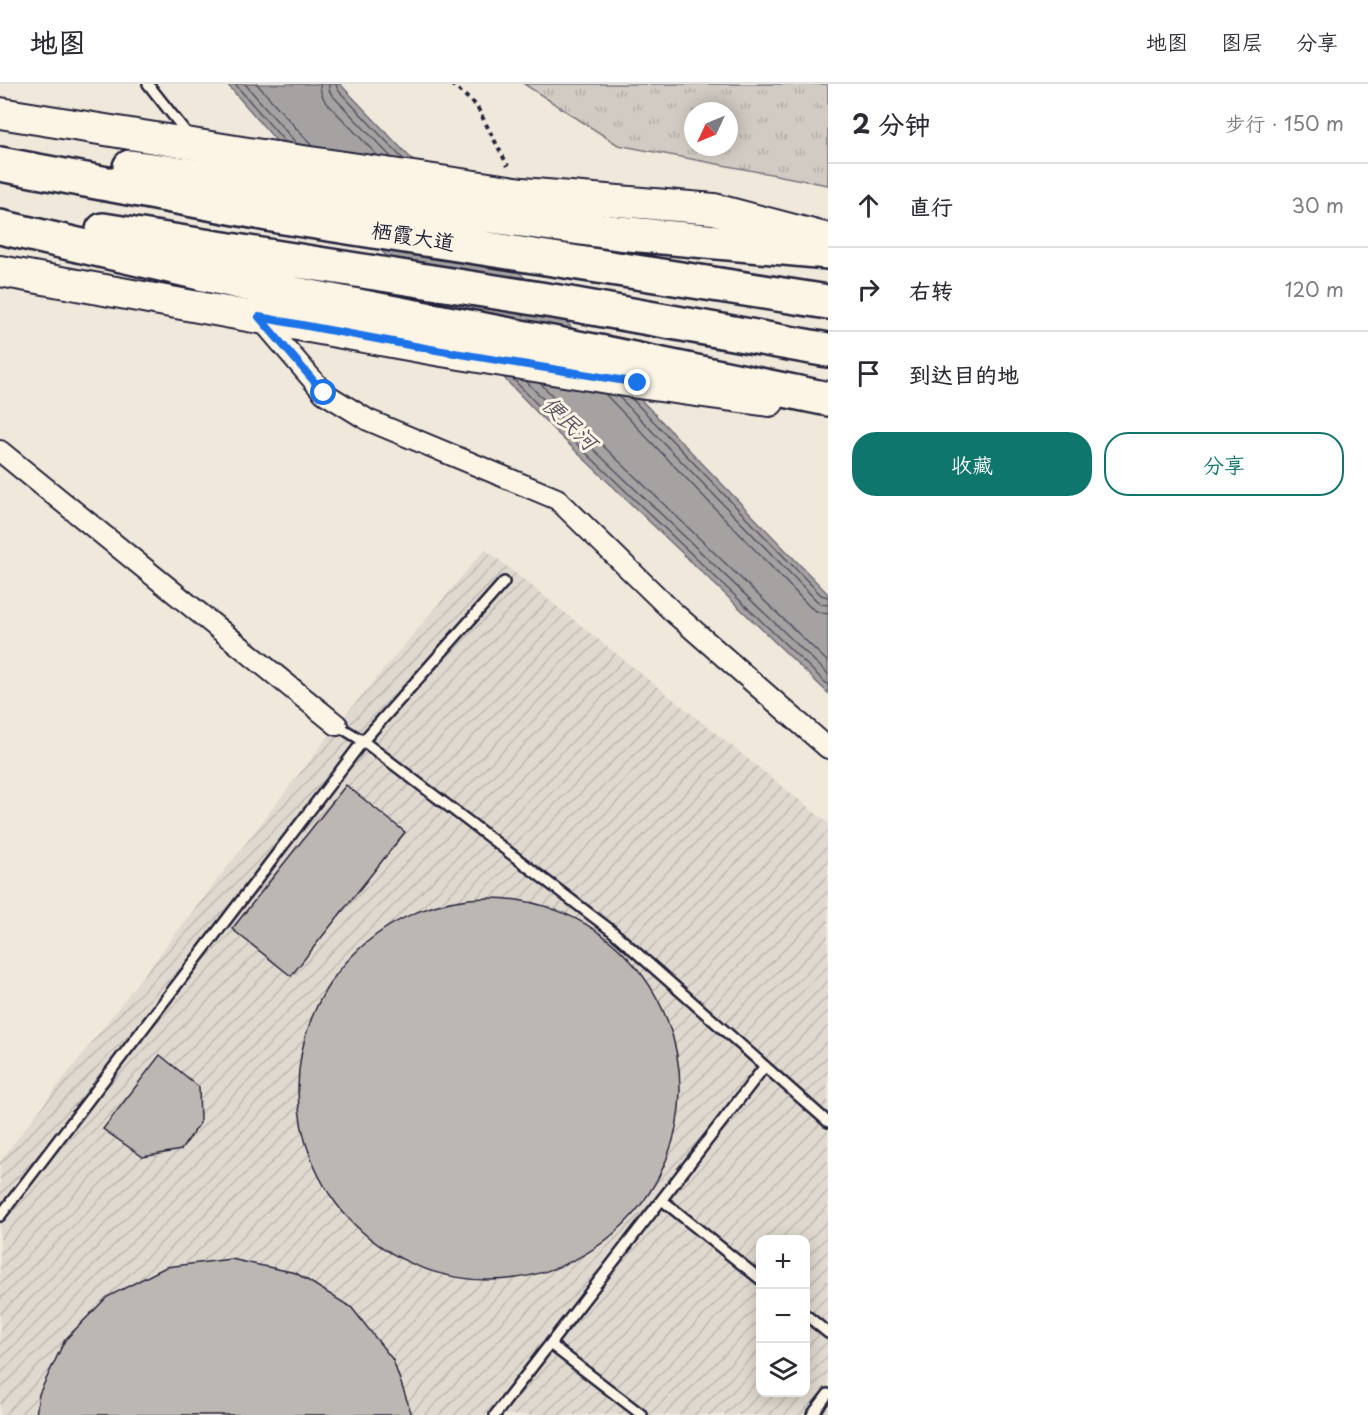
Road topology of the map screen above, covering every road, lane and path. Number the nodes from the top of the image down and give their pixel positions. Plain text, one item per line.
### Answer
1 (148, 84) edge
2 (451, 84) edge
3 (0, 113) edge
4 (196, 145) junction
5 (0, 152) edge
6 (0, 164) edge
7 (522, 193) junction
8 (0, 214) edge
9 (0, 227) edge
10 (828, 239) edge
11 (828, 252) edge
12 (0, 271) edge
13 (828, 302) edge
14 (259, 317) junction
15 (828, 350) edge
16 (828, 399) edge
17 (828, 409) edge
18 (0, 451) edge
19 (504, 582) dead end
20 (337, 725) joint
21 (363, 741) junction
22 (828, 748) edge
23 (765, 1066) junction
24 (828, 1122) edge
25 (662, 1200) junction
26 (0, 1216) edge
27 (756, 1276) edge
28 (810, 1318) edge
29 (828, 1334) edge
30 (550, 1344) junction
31 (828, 1394) edge
32 (495, 1415) edge
33 (642, 1415) edge
34 (812, 1415) edge

1 - 4 lane
2 - 7 path
3 - 4 main road
4 - 7 main road
5 - 11 highway
6 - 13 highway, 栖霞大道
7 - 10 main road
8 - 15 highway, 栖霞大道
9 - 16 highway
12 - 14 main road
14 - 17 main road
14 - 22 street
18 - 20 street
19 - 21 lane
20 - 21 lane
21 - 23 lane
21 - 26 lane
23 - 24 lane
23 - 25 lane
25 - 27 lane
25 - 30 lane
28 - 29 lane
30 - 32 lane
30 - 33 lane
31 - 34 lane

